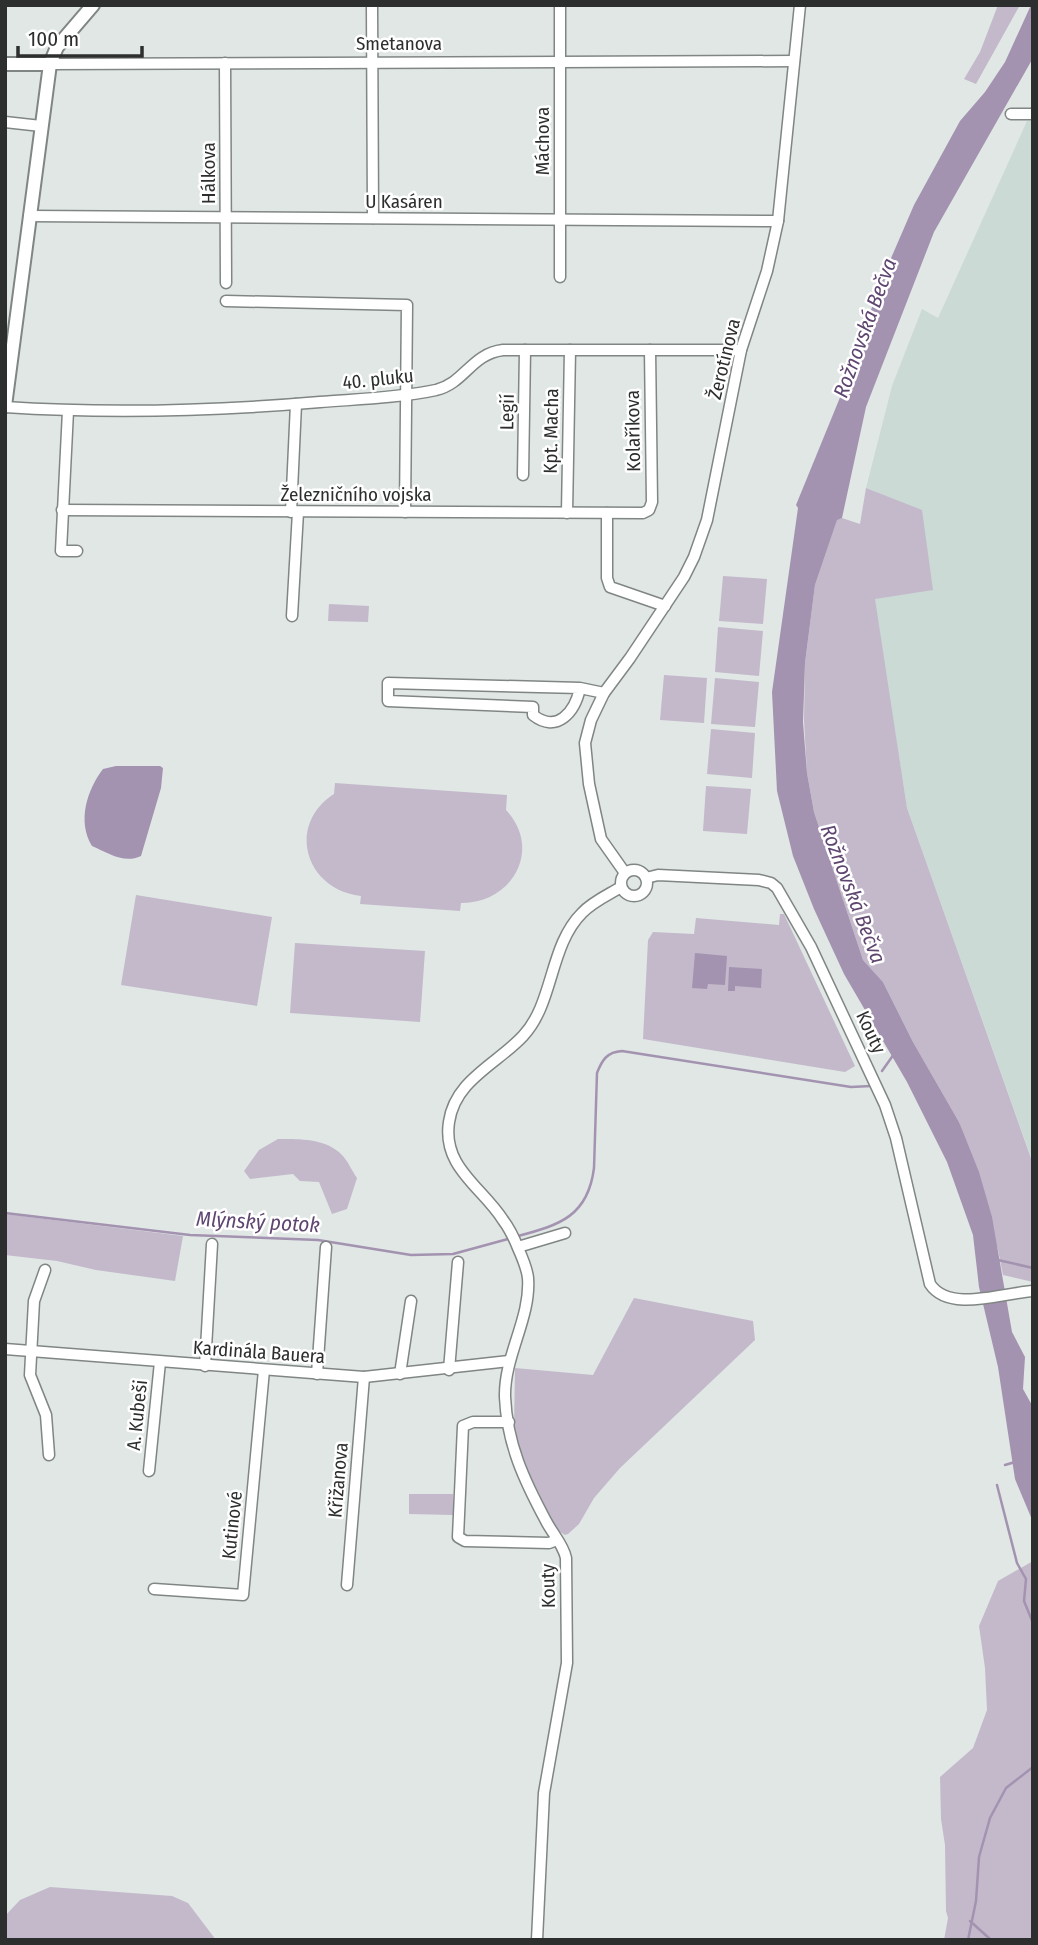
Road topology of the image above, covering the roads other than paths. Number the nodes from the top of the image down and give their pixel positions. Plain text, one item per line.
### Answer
1 (93, 5) edge
2 (372, 5) edge
3 (560, 5) edge
4 (800, 5) edge
5 (793, 61) junction
6 (560, 62) junction
7 (372, 63) junction
8 (5, 64) edge
9 (50, 64) junction
10 (225, 64) junction
11 (1011, 114) dead end
12 (1033, 114) edge
13 (5, 122) edge
14 (41, 127) junction
15 (29, 216) junction
16 (225, 218) junction
17 (373, 218) junction
18 (560, 219) junction
19 (778, 221) junction
20 (560, 277) dead end
21 (226, 283) dead end
22 (226, 301) dead end
23 (525, 350) junction
24 (570, 350) junction
25 (650, 350) junction
26 (741, 350) junction
27 (406, 395) junction
28 (296, 404) junction
29 (5, 406) edge
30 (68, 411) junction
31 (523, 475) dead end
32 (62, 510) junction
33 (649, 510) joint
34 (295, 512) junction
35 (405, 512) junction
36 (567, 513) junction
37 (607, 513) junction
38 (77, 551) dead end
39 (665, 606) junction
40 (292, 616) dead end
41 (539, 688) junction
42 (580, 688) junction
43 (604, 693) junction
44 (533, 706) junction
45 (625, 873) junction
46 (646, 878) junction
47 (621, 887) junction
48 (565, 1233) dead end
49 (212, 1244) dead end
50 (326, 1247) dead end
51 (518, 1247) junction
52 (458, 1262) dead end
53 (45, 1270) dead end
54 (1027, 1291) edge
55 (411, 1301) dead end
56 (5, 1349) edge
57 (31, 1351) junction
58 (160, 1362) junction
59 (509, 1362) junction
60 (205, 1366) junction
61 (264, 1370) junction
62 (449, 1370) junction
63 (317, 1374) junction
64 (400, 1374) junction
65 (364, 1377) junction
66 (509, 1422) junction
67 (49, 1455) dead end
68 (149, 1471) dead end
69 (557, 1540) junction
70 (347, 1586) dead end
71 (154, 1589) dead end
72 (537, 1940) edge

1 - 9 street
2 - 7 street
3 - 6 street, Máchova
4 - 5 street, Žerotínova
5 - 6 street, Smetanova
5 - 19 street, Žerotínova
6 - 7 street, Smetanova
6 - 18 street, Máchova
7 - 10 street, Smetanova
7 - 17 street
8 - 9 street, Smetanova
9 - 10 street, Smetanova
9 - 14 street
10 - 16 street, Hálkova
11 - 12 street
13 - 14 street
14 - 15 street
15 - 16 street, U Kasáren
15 - 29 street
16 - 17 street, U Kasáren
16 - 21 street, Hálkova
17 - 18 street, U Kasáren
18 - 19 street, U Kasáren
18 - 20 street, Máchova
19 - 26 street, Žerotínova
22 - 27 street
23 - 24 street, 40. pluku
23 - 27 street, 40. pluku
23 - 31 street, Legií
24 - 25 street, 40. pluku
24 - 36 street, Kpt. Macha
25 - 26 street, 40. pluku
25 - 33 street, Kolaříkova
26 - 39 street, Žerotínova
27 - 28 street, 40. pluku
27 - 35 street
28 - 30 street, 40. pluku
28 - 34 street
29 - 30 street, 40. pluku
30 - 32 street
32 - 34 street, Železničního vojska
32 - 38 street
33 - 37 street, Železničního vojska
34 - 35 street, Železničního vojska
34 - 40 street
35 - 36 street, Železničního vojska
36 - 37 street, Železničního vojska
37 - 39 street
39 - 43 street, Žerotínova
41 - 42 street
41 - 44 street
41 - 44 street
42 - 43 street
42 - 44 street
43 - 45 street, Žerotínova
45 - 46 street, Kouty
45 - 47 street
46 - 47 street, Kouty
46 - 54 street, Kouty
47 - 51 street, Kouty
48 - 51 street
49 - 60 street
50 - 63 street
51 - 59 street, Kouty
52 - 62 street
53 - 57 street
55 - 64 street
56 - 57 street, Kardinála Bauera
57 - 58 street, Kardinála Bauera
57 - 67 street
58 - 60 street, Kardinála Bauera
58 - 68 street, A. Kubeši
59 - 62 street, Kardinála Bauera
59 - 66 street, Kouty
60 - 61 street, Kardinála Bauera
61 - 63 street, Kardinála Bauera
61 - 71 street, Kutinové
62 - 64 street, Kardinála Bauera
63 - 65 street, Kardinála Bauera
64 - 65 street, Kardinála Bauera
65 - 70 street, Křižanova
66 - 69 street, Kouty
66 - 69 street
69 - 72 street, Kouty

